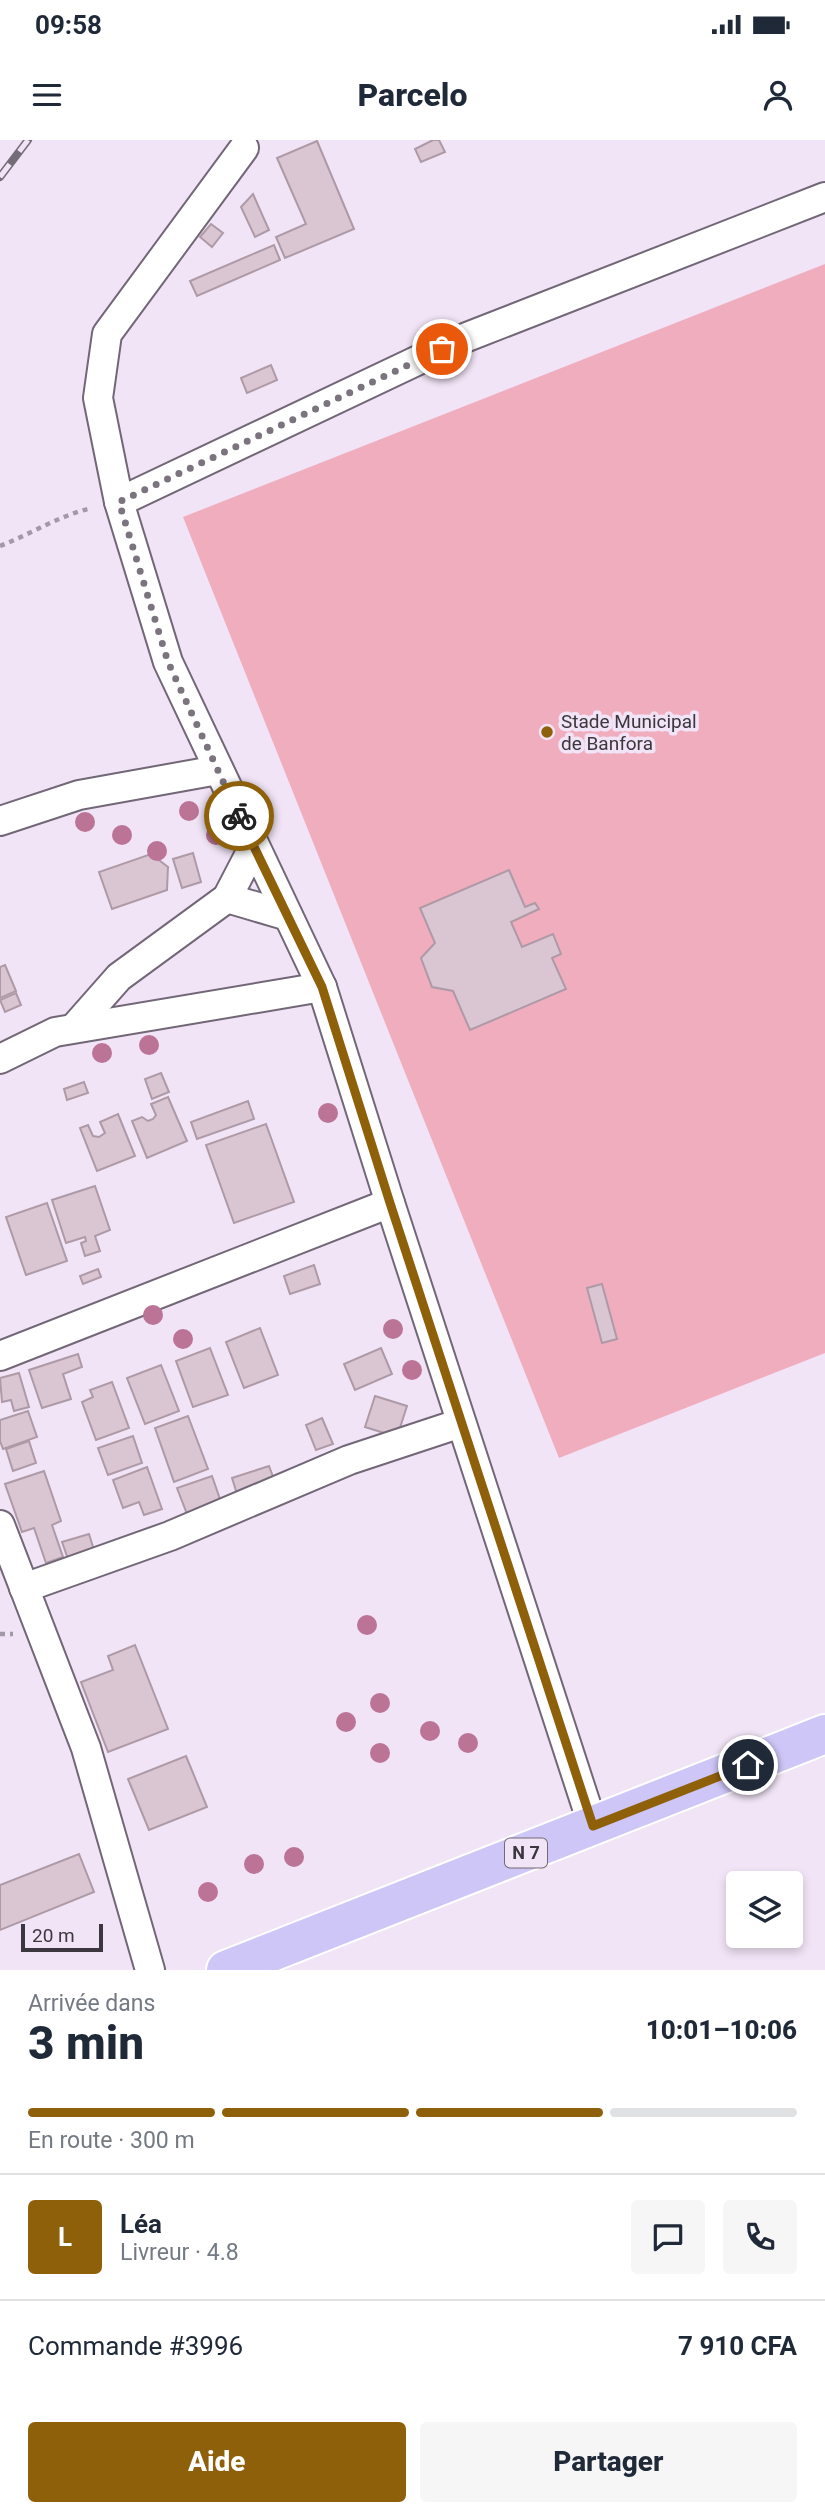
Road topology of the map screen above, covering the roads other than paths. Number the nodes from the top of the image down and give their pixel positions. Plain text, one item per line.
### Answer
1 (244, 148) dead end
2 (825, 197) edge
3 (119, 502) junction
4 (218, 770) junction
5 (0, 821) edge
6 (254, 846) junction
7 (227, 898) junction
8 (288, 916) junction
9 (322, 987) junction
10 (74, 1028) junction
11 (0, 1059) edge
12 (390, 1203) junction
13 (0, 1356) edge
14 (461, 1423) junction
15 (0, 1525) edge
16 (24, 1588) junction
17 (825, 1734) edge
18 (593, 1826) junction
19 (150, 1970) edge
20 (226, 1970) edge

1 - 3 street
2 - 3 street
3 - 4 street
4 - 5 street
4 - 6 street
6 - 7 street
6 - 8 street
7 - 8 street
7 - 10 street
8 - 9 street
9 - 10 street
9 - 12 street
10 - 11 street
12 - 13 street
12 - 14 street
14 - 16 street
14 - 18 street
15 - 16 street
16 - 19 street
17 - 18 highway, N 7
18 - 20 highway, N 7

